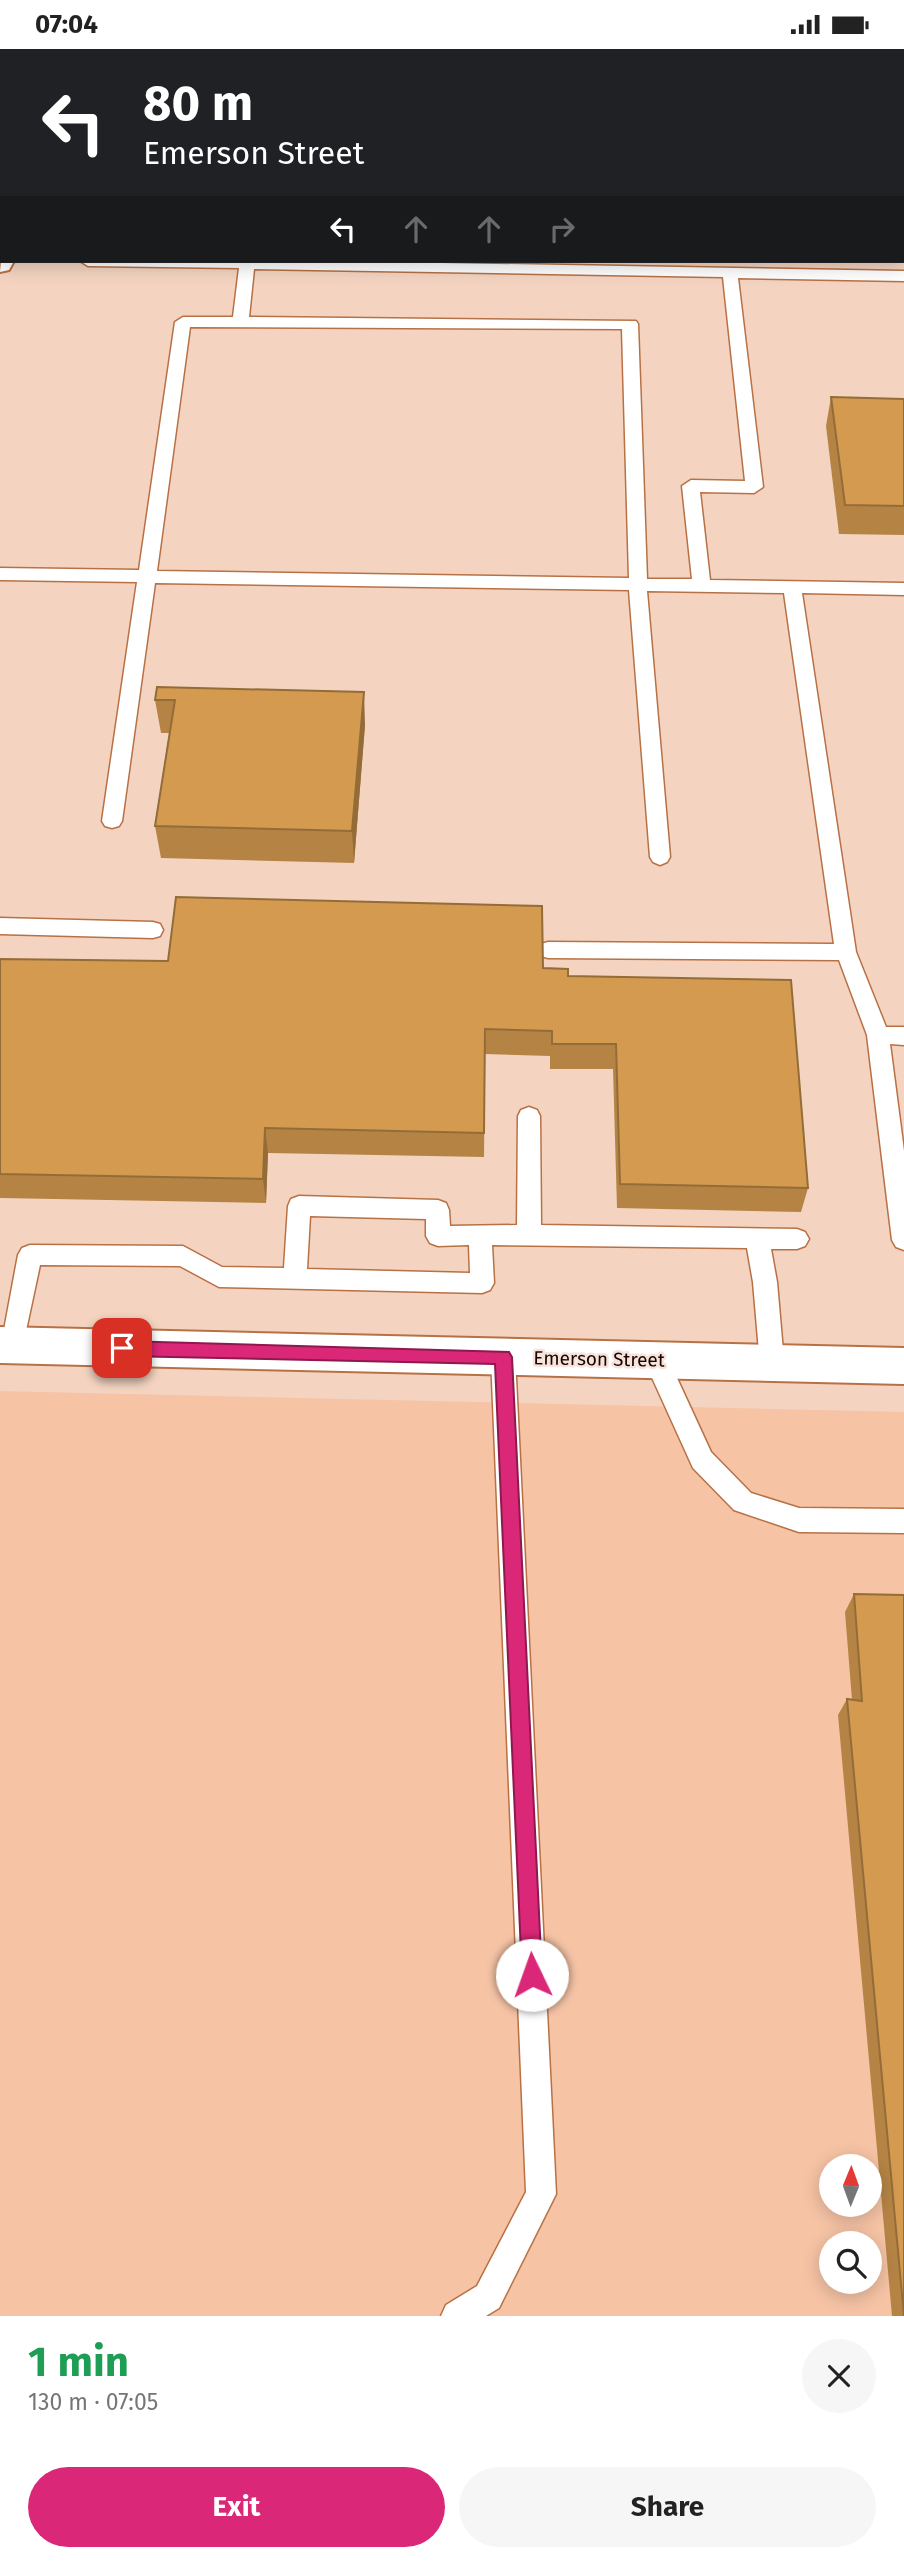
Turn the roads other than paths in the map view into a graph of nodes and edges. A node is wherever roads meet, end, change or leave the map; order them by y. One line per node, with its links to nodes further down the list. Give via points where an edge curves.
1 (254, 263): 2 (lane); 6 (lane)
2 (447, 265): 4 (lane)
3 (861, 268): 4 (lane); 5 (lane)
4 (730, 273): 10 (lane, via 754,487 691,486)
5 (904, 276)
6 (240, 322): 8 (lane, via 183,322); 9 (lane, via 629,324)
7 (0, 574): 8 (lane)
8 (145, 578): 9 (lane); 13 (lane)
9 (638, 586): 10 (lane); 14 (lane)
10 (702, 587): 11 (lane)
11 (792, 589): 12 (lane); 18 (lane)
12 (904, 589)
13 (112, 821)
14 (660, 857)
15 (0, 926): 16 (lane)
16 (153, 930)
17 (548, 950): 18 (lane)
18 (846, 952): 19 (lane)
19 (877, 1035): 20 (lane); 26 (lane)
20 (904, 1036)
21 (529, 1116): 23 (lane)
22 (480, 1235): 23 (lane); 27 (lane, via 482,1283); 27 (lane, via 438,1236 438,1210 299,1206)
23 (529, 1235): 24 (lane)
24 (757, 1238): 25 (lane); 31 (lane)
25 (797, 1239)
26 (904, 1240)
27 (295, 1278): 28 (lane, via 219,1277 183,1256 30,1255)
28 (6, 1346): 29 (street, Emerson Street)
29 (503, 1357): 30 (street, Emerson Street); 34 (lane, via 541,2194 488,2297)
30 (656, 1360): 31 (street, Emerson Street); 33 (lane, via 702,1460 743,1502 799,1520)
31 (772, 1363): 32 (street, Emerson Street)
32 (904, 1366)
33 (904, 1521)
34 (457, 2316)

